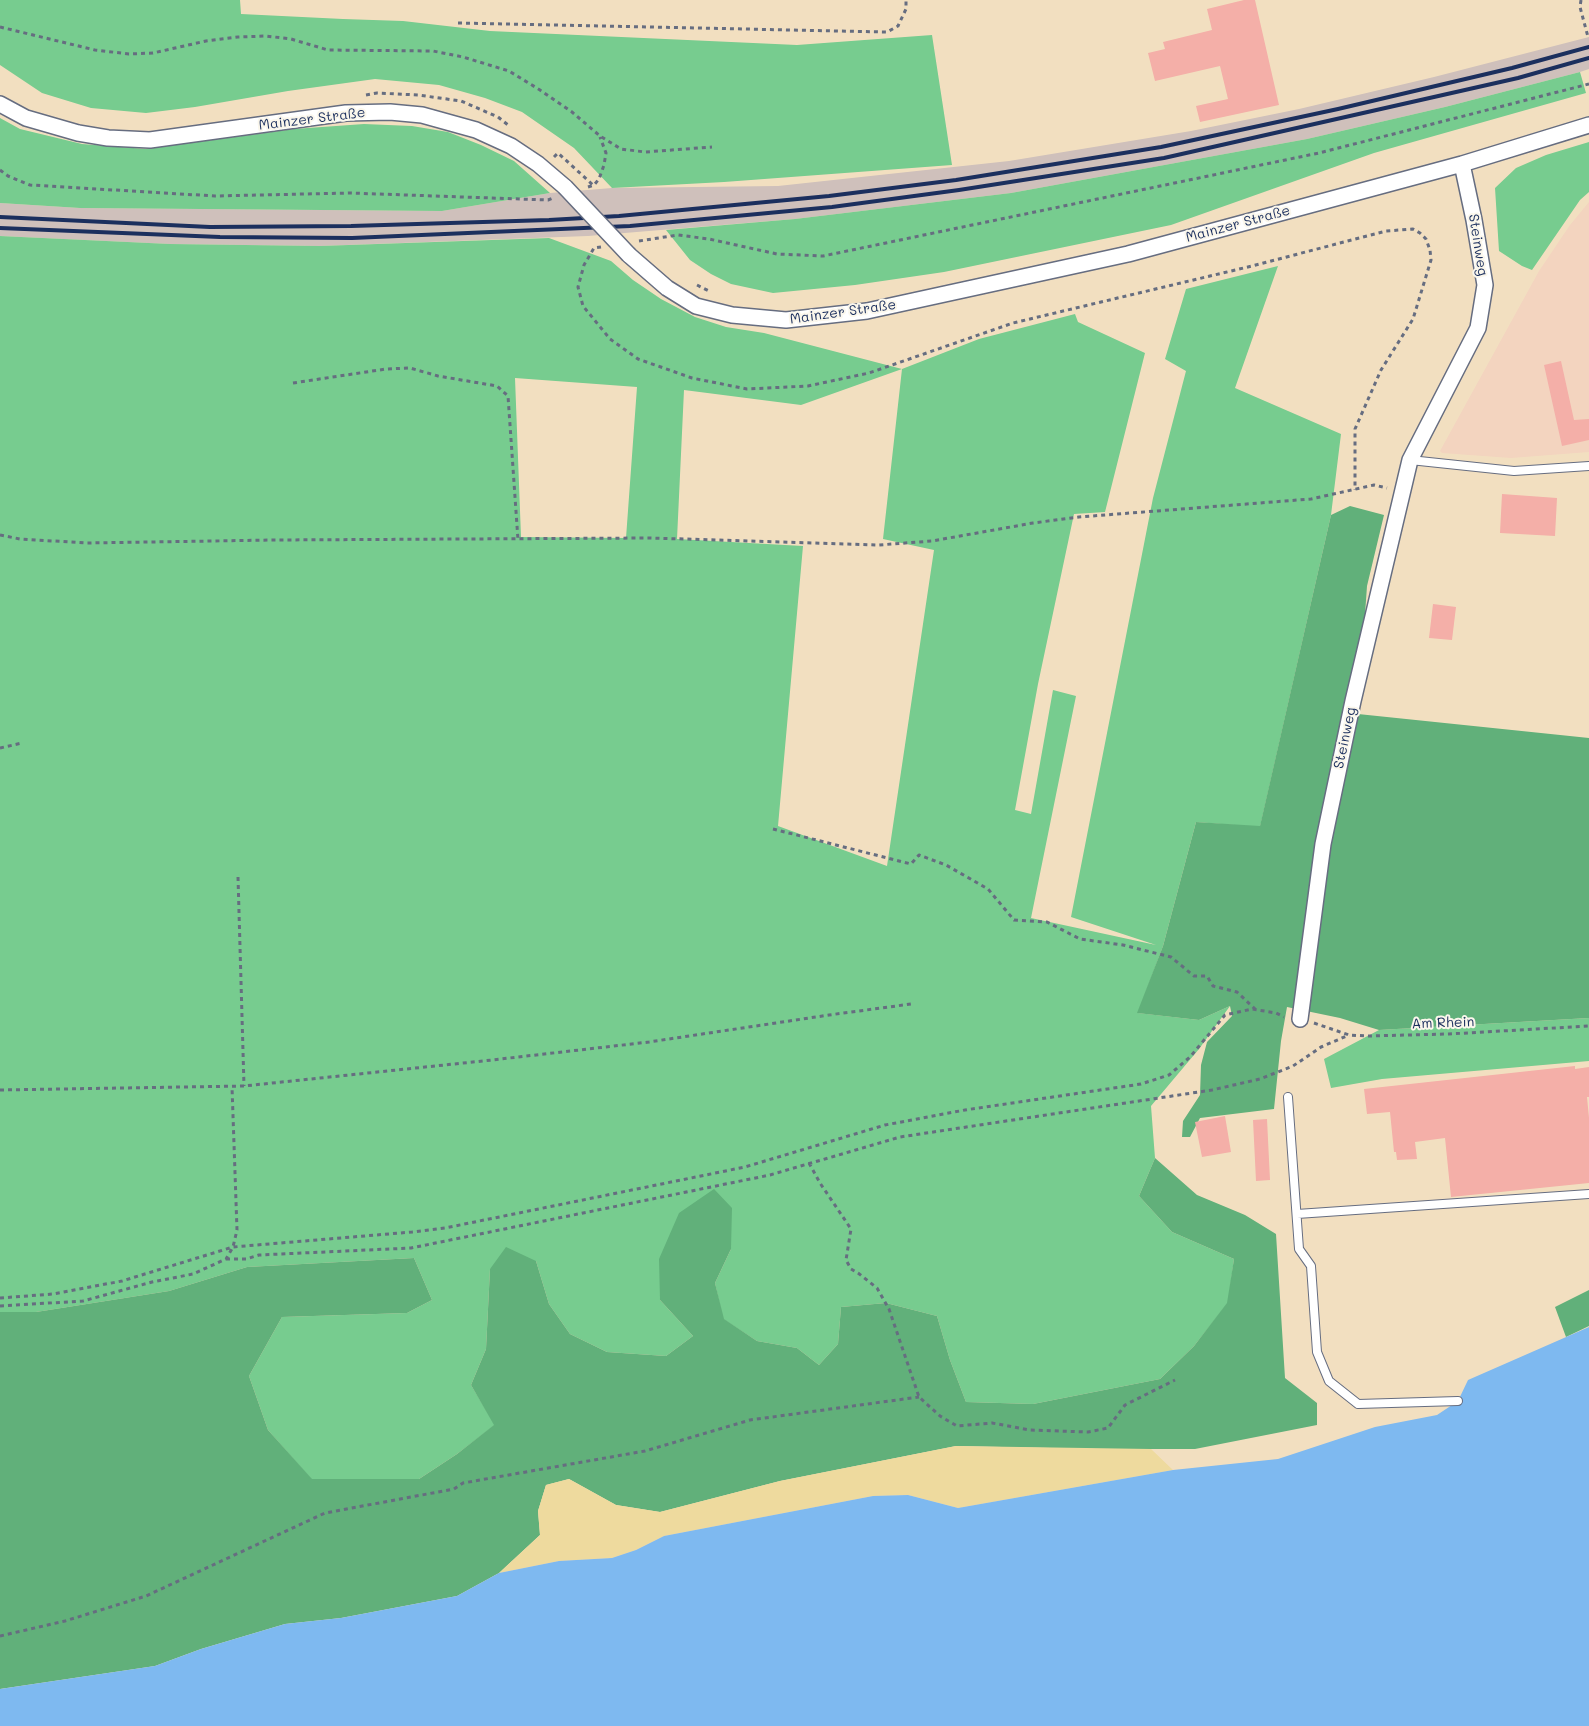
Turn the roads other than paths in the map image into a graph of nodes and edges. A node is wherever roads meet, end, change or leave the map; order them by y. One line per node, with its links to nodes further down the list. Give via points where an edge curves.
1 (0, 104): 3 (street, Mainzer Straße, bridge, via 26,118 78,133 150,140 346,113 422,115 476,130 538,164 561,192 630,248 667,288 696,306 732,315 786,320 867,311 1128,254)
2 (1589, 125): 3 (street, Mainzer Straße)
3 (1462, 164): 4 (street, Steinweg, via 1484,285 1478,328)
4 (1410, 460): 5 (lane, via 1514,471); 6 (street, Steinweg, via 1323,844)
5 (1589, 466)
6 (1300, 1019)
7 (1288, 1097): 9 (lane)
8 (1589, 1194): 9 (lane)
9 (1297, 1214): 10 (lane, via 1299,1249 1310,1266 1317,1352 1329,1381 1358,1404)
10 (1458, 1402)

